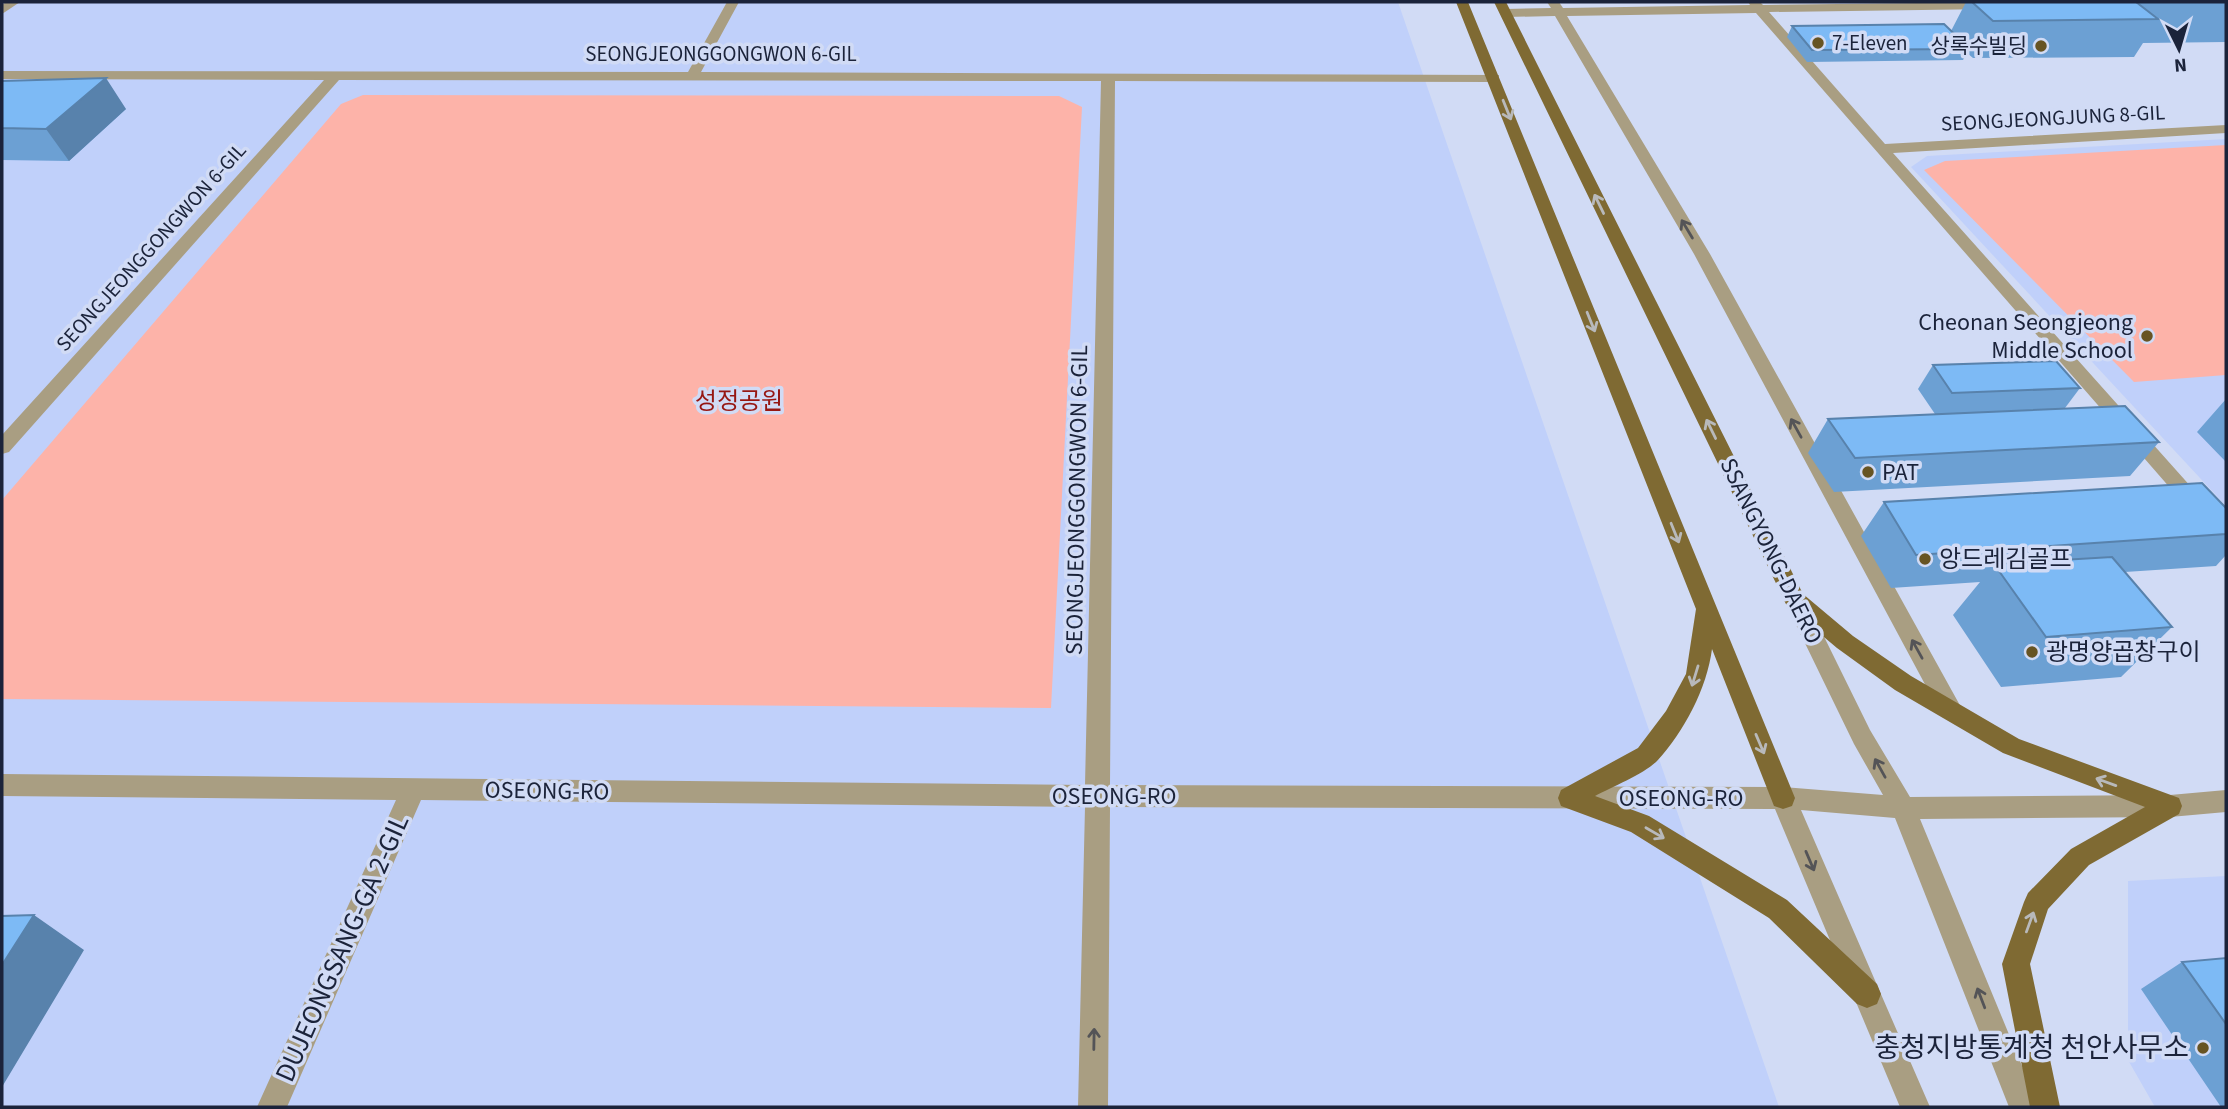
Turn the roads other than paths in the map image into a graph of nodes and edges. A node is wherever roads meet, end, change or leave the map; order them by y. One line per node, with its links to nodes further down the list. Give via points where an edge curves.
1 (14, 2): 8 (street)
2 (733, 2): 10 (street)
3 (1462, 2): 13 (main road)
4 (1756, 5): 5 (street); 7 (street); 15 (street)
5 (2006, 5)
6 (1503, 7): 7 (street); 18 (main road, SSANGYONG-DAERO, one-way to 6)
7 (1556, 7): 20 (street, one-way to 7, via 1702,254)
8 (2, 10)
9 (2, 75): 11 (street, SEONGJEONGGONGWON 6-GIL)
10 (692, 77): 11 (street, SEONGJEONGGONGWON 6-GIL); 12 (street, SEONGJEONGGONGWON 6-GIL)
11 (333, 78): 16 (street, SEONGJEONGGONGWON 6-GIL)
12 (1108, 78): 13 (street, SEONGJEONGGONGWON 6-GIL); 23 (street, SEONGJEONGGONGWON 6-GIL)
13 (1494, 78): 19 (main road, one-way to 19)
14 (2226, 129): 15 (street, SEONGJEONGJUNG 8-GIL)
15 (1882, 149): 17 (street)
16 (2, 447)
17 (2226, 540)
18 (1795, 600): 20 (main road, via 1903,683); 28 (street, SSANGYONG-DAERO, one-way to 18)
19 (1706, 609): 24 (main road, one-way to 24, via 1697,674 1674,718 1647,755); 25 (main road, one-way to 25)
20 (1950, 709): 27 (main road, one-way to 20, via 2011,747)
21 (2, 785): 22 (street, OSEONG-RO)
22 (413, 790): 23 (street, OSEONG-RO); 30 (street, DUJEONGSANG-GA 2-GIL)
23 (1097, 796): 24 (street, OSEONG-RO); 31 (street, SEONGJEONGGONGWON 6-GIL, one-way to 23)
24 (1570, 798): 25 (street, OSEONG-RO); 29 (main road, one-way to 29, via 1640,824 1778,909)
25 (1783, 798): 28 (street, OSEONG-RO); 29 (street, one-way to 29)
26 (2226, 801): 27 (street, OSEONG-RO)
27 (2170, 806): 28 (street, OSEONG-RO); 34 (main road, one-way to 27, via 2016,964 2038,902 2080,857)
28 (1903, 808): 33 (street, SSANGYONG-DAERO, one-way to 28)
29 (1867, 994): 32 (street)
30 (272, 1107)
31 (1093, 1107)
32 (1915, 1107)
33 (2024, 1107)
34 (2045, 1107)

